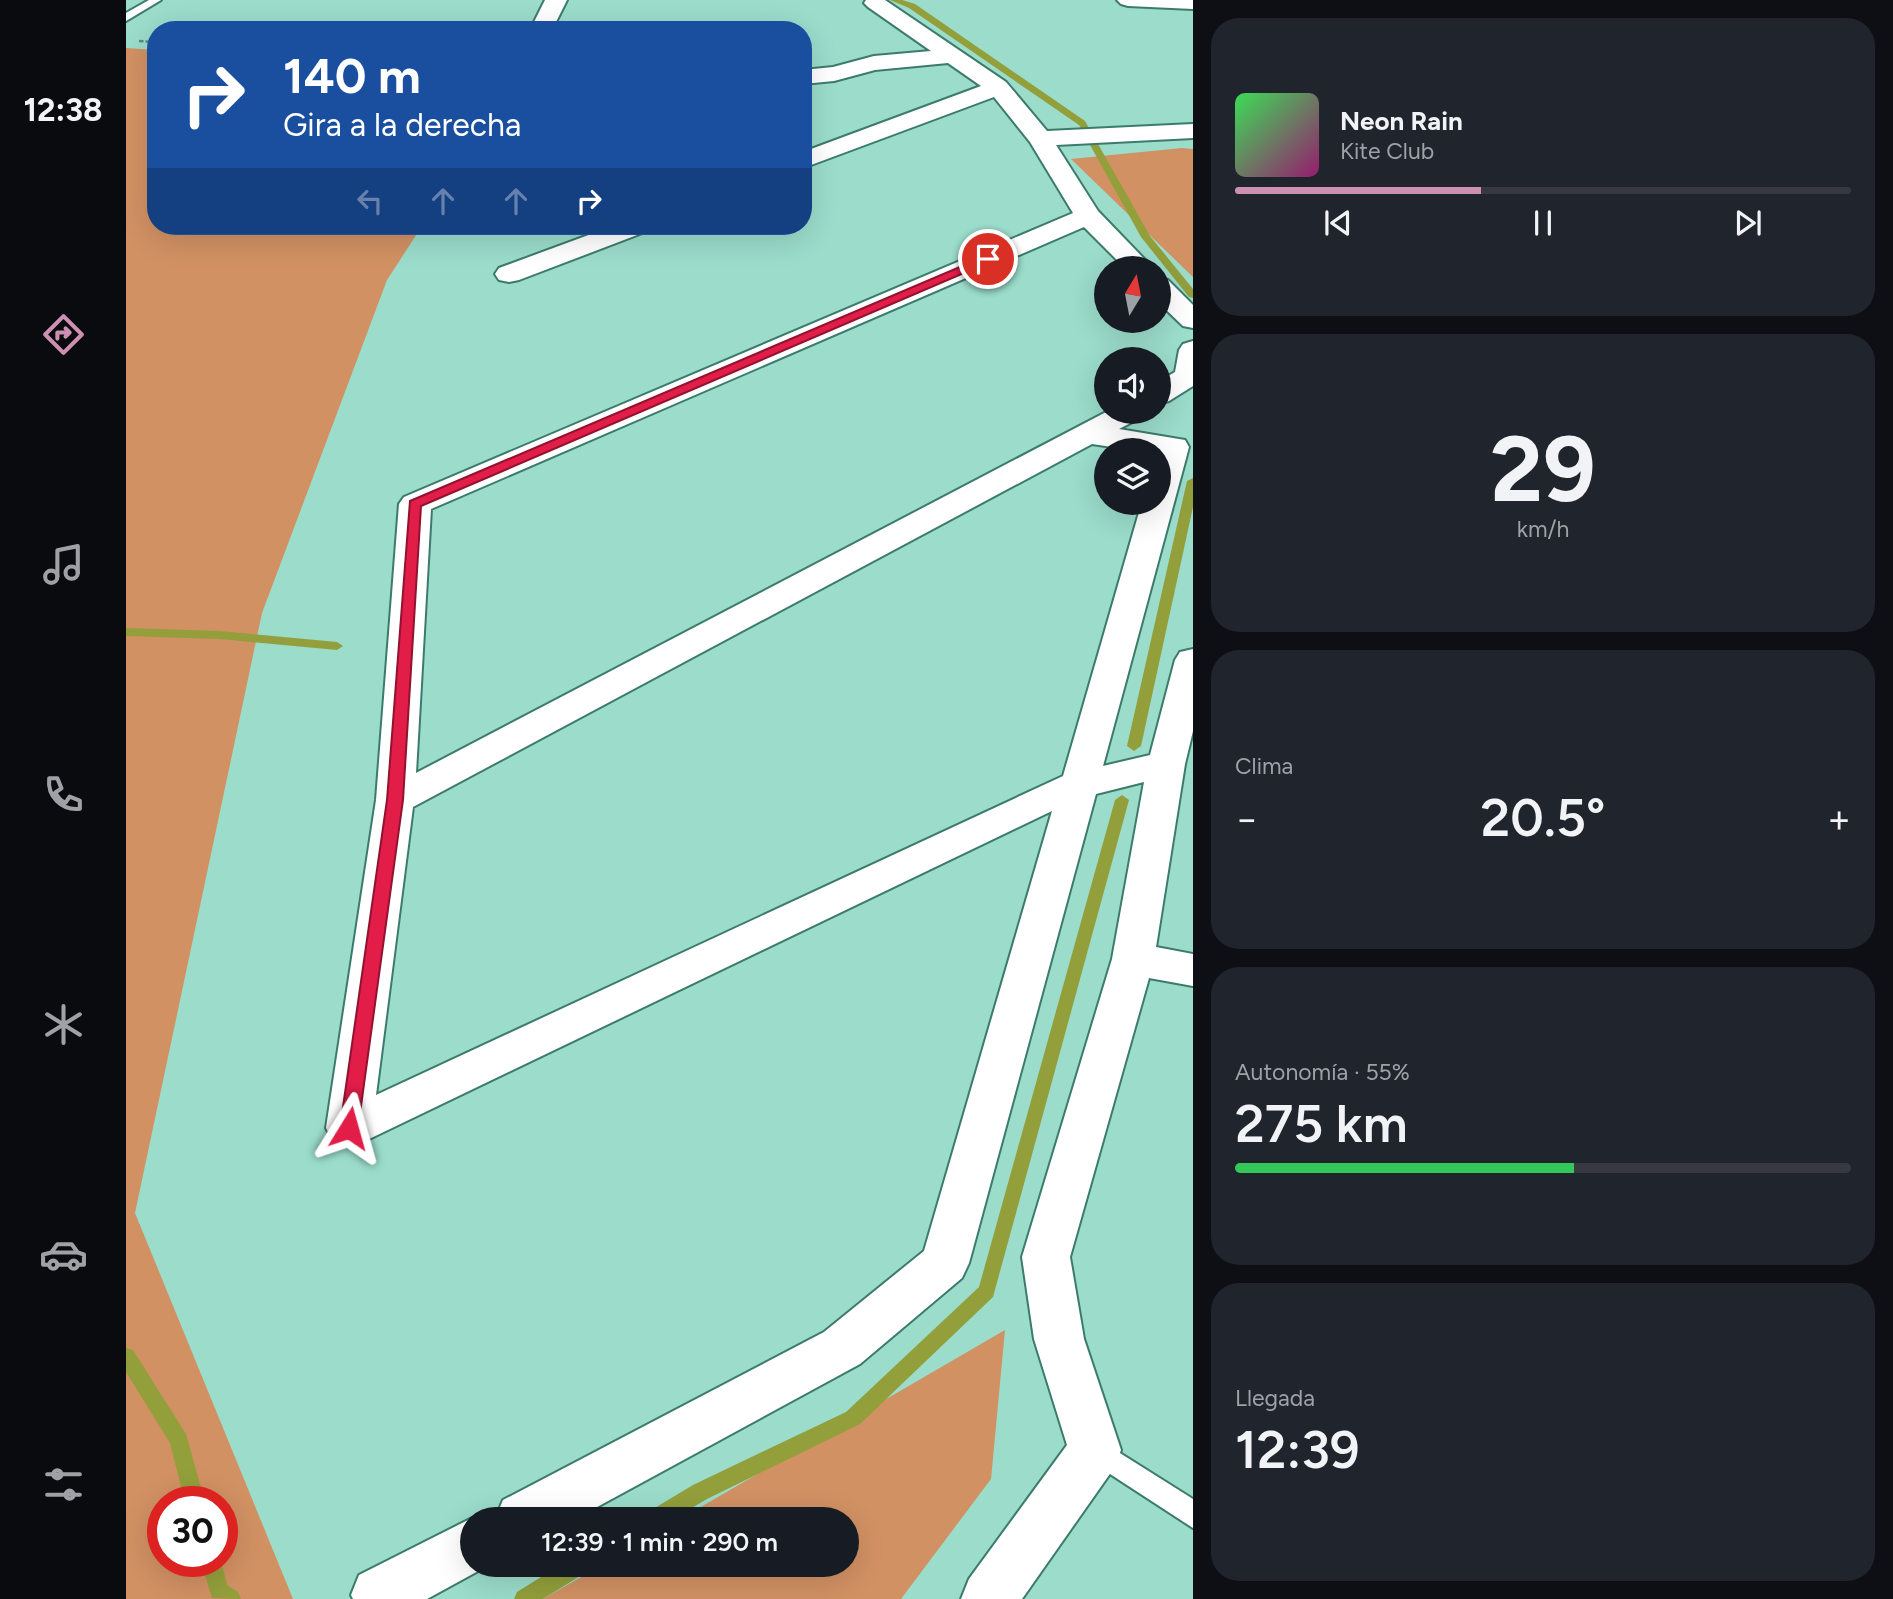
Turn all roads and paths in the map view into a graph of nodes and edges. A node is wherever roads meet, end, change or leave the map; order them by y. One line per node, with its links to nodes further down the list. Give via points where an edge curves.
1 (156, 0): 6 (lane)
2 (556, 0): 7 (street)
3 (1128, 0): 5 (street)
4 (875, 3): 8 (street)
5 (1193, 3)
6 (126, 18)
7 (546, 21)
8 (953, 56): 9 (street, via 874,63); 10 (street)
9 (812, 76)
10 (998, 87): 12 (street); 13 (street)
11 (1193, 131): 12 (street)
12 (1040, 139): 14 (street)
13 (812, 159)
14 (1087, 216): 16 (street); 27 (street, via 415,504)
15 (613, 235): 17 (street)
16 (1128, 256)
17 (509, 275)
18 (1171, 299): 19 (street)
19 (1193, 320)
20 (1193, 350): 21 (street, via 1189,376)
21 (1171, 387)
22 (1107, 424): 23 (street)
23 (1089, 434): 26 (street, via 1174,447); 27 (street)
24 (1193, 660): 25 (street)
25 (1166, 764): 26 (street); 28 (street)
26 (1079, 785): 27 (street, via 349,1128); 31 (street, via 945,1263 842,1348)
27 (395, 800)
28 (1133, 959): 29 (street); 30 (street, via 1046,1257 1059,1339)
29 (1193, 970)
30 (1095, 1450): 32 (lane); 35 (street)
31 (544, 1507)
32 (1193, 1515)
33 (460, 1551): 34 (street)
34 (379, 1595)
35 (989, 1599)

